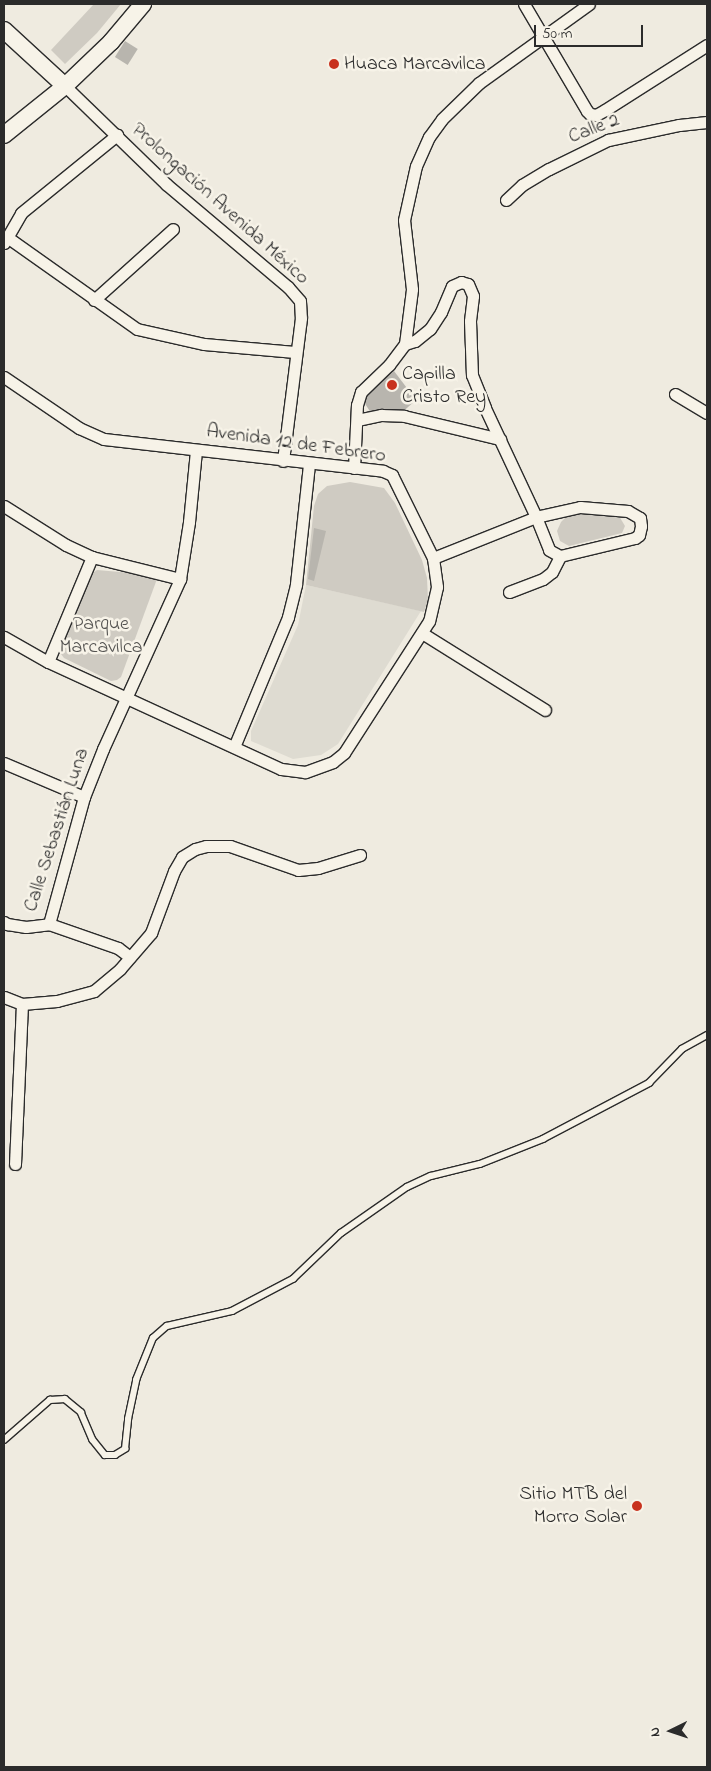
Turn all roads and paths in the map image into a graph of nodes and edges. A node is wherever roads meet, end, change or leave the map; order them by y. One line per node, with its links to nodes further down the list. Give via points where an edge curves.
1 (143, 4): 7 (street, via 112,42)
2 (524, 4): 5 (street)
3 (589, 4): 5 (street)
4 (4, 30): 7 (street)
5 (541, 36): 6 (street, via 587,111 596,115); 15 (street, via 479,83 442,119 429,137 416,166 404,220 412,288)
6 (707, 45)
7 (65, 86): 9 (street); 10 (street, Prolongación Avenida México)
8 (707, 122): 11 (street, Calle 2, via 608,140 535,177)
9 (4, 135)
10 (116, 135): 13 (street, via 21,212); 16 (street, Prolongación Avenida México, via 166,184 300,301 301,318)
11 (506, 200)
12 (172, 229): 14 (street)
13 (5, 240): 14 (street)
14 (94, 300): 16 (street, via 137,329 162,336 204,344)
15 (405, 344): 20 (street, via 361,392); 21 (street, via 415,341 430,329 452,286 465,282 473,291 470,321 472,375)
16 (295, 352): 23 (street, Prolongación Avenida México)
17 (4, 377): 22 (street, Avenida 12 de Febrero, via 79,428 104,439)
18 (675, 394): 19 (street)
19 (707, 413)
20 (357, 420): 21 (street, via 381,415 404,416); 25 (street)
21 (500, 439): 27 (street)
22 (196, 450): 23 (street, Avenida 12 de Febrero); 31 (street, Calle Sebastián Luna)
23 (283, 461): 24 (street, Avenida 12 de Febrero)
24 (309, 464): 25 (street, Avenida 12 de Febrero); 38 (street, via 296,584 288,617)
25 (354, 468): 30 (street, Avenida 12 de Febrero, via 392,475)
26 (4, 506): 29 (street, via 66,545)
27 (536, 517): 28 (street, via 549,550); 28 (street, via 593,506 628,512 640,518 639,535 635,538); 30 (street)
28 (560, 556): 32 (street, via 548,576)
29 (92, 557): 31 (street); 35 (street)
30 (433, 558): 33 (street, Avenida 12 de Febrero, via 437,587 435,603)
31 (180, 579): 36 (street, Calle Sebastián Luna)
32 (510, 592)
33 (422, 633): 37 (street); 38 (street, Avenida 12 de Febrero, via 344,753 333,762 305,772 281,768)
34 (4, 637): 35 (street, Avenida 12 de Febrero)
35 (48, 662): 36 (street, Avenida 12 de Febrero)
36 (128, 698): 38 (street, Avenida 12 de Febrero); 40 (street, Calle Sebastián Luna)
37 (545, 710)
38 (234, 747)
39 (4, 763): 40 (street)
40 (84, 797): 42 (street, Calle Sebastián Luna)
41 (360, 855): 44 (street, via 318,868 298,870 230,846 195,849 182,858 174,871 151,933)
42 (49, 924): 43 (street, Calle Sebastián Luna); 44 (street, via 118,948)
43 (5, 926)
44 (130, 957): 46 (street, via 94,991 57,1001)
45 (4, 997): 46 (street)
46 (22, 1004): 48 (street)
47 (707, 1034): 49 (lane, via 682,1049 649,1083 543,1139 480,1164 432,1176 407,1187 340,1233 293,1278 232,1311 167,1326 153,1338 136,1380 125,1449 115,1455 105,1455 93,1440 81,1412 65,1399 50,1400)
48 (15, 1164)
49 (4, 1440)

